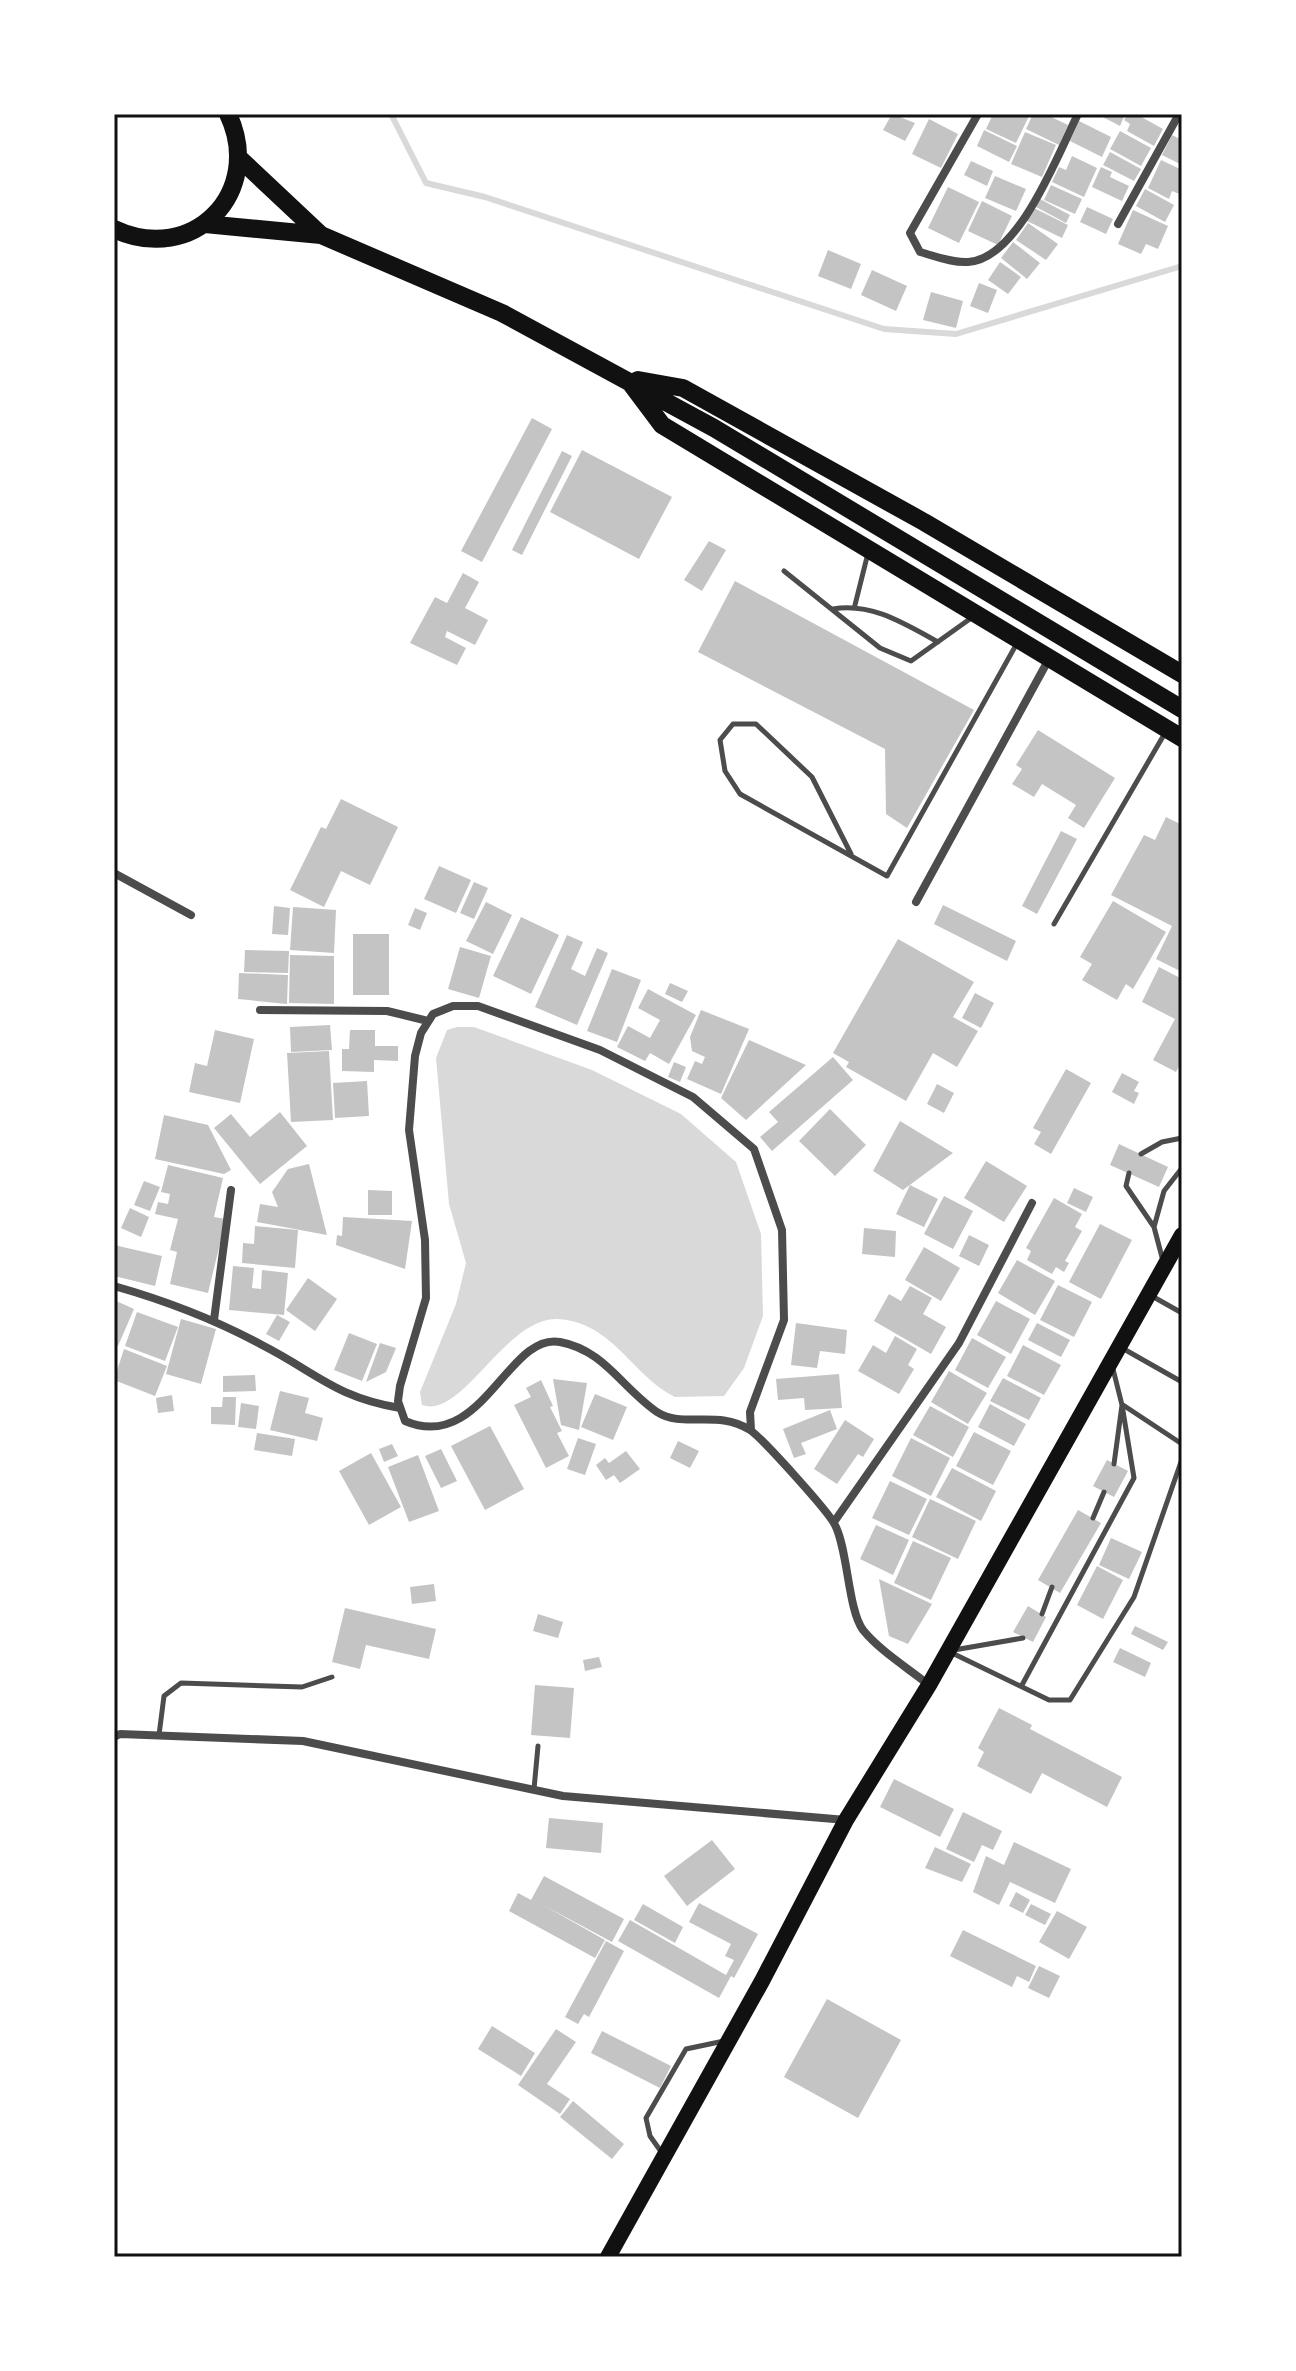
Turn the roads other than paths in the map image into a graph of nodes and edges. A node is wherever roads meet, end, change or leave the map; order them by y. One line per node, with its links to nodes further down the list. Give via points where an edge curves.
1 (228, 114): 5 (highway)
2 (978, 114): 3 (street, via 910,233 920,252 968,262 987,257 1013,235)
3 (1078, 114)
4 (1179, 114): 7 (street)
5 (239, 158): 6 (highway, via 230,195); 9 (highway)
6 (205, 224): 8 (highway, via 161,239); 9 (highway)
7 (1118, 224)
8 (114, 229)
9 (321, 235): 10 (highway, via 502,313)
10 (627, 378): 11 (highway, via 662,425); 19 (highway, via 683,388); 20 (highway)
11 (869, 548): 13 (lane); 15 (highway)
12 (784, 571): 14 (lane)
13 (855, 605): 14 (lane); 17 (lane)
14 (832, 609): 17 (lane, via 880,648 911,661)
15 (978, 613): 16 (highway); 17 (lane)
16 (1020, 638): 18 (highway); 22 (lane, via 887,876)
17 (938, 643)
18 (1050, 657): 21 (highway); 24 (street)
19 (1182, 674)
20 (1182, 709)
21 (1175, 734): 26 (lane)
22 (851, 854): 22 (lane, via 740,794 725,771 720,740 733,724 756,724 812,777)
23 (114, 873): 25 (street)
24 (916, 902)
25 (191, 915)
26 (1054, 924)
27 (260, 1010): 28 (street, via 387,1011)
28 (428, 1021): 46 (street, via 415,1056 409,1130 425,1240 426,1298 400,1386); 47 (street, via 453,1006 478,1006 600,1050 693,1097 754,1149 782,1230 784,1320 750,1412)
29 (1182, 1138): 30 (lane)
30 (1141, 1154)
31 (1182, 1168): 35 (lane, via 1164,1191)
32 (1129, 1173): 35 (lane, via 1126,1186)
33 (231, 1190): 41 (street)
34 (1032, 1203): 53 (street, via 959,1343)
35 (1154, 1227): 37 (lane)
36 (1182, 1235): 37 (main road)
37 (1164, 1265): 39 (main road)
38 (114, 1286): 41 (street)
39 (1149, 1294): 40 (lane); 42 (main road)
40 (1182, 1313)
41 (214, 1320): 46 (street, via 338,1392)
42 (1121, 1348): 43 (main road); 44 (lane)
43 (1111, 1364): 45 (lane); 57 (main road)
44 (1182, 1382)
45 (1122, 1405): 48 (lane); 50 (lane); 60 (lane, via 1134,1478)
46 (400, 1408): 47 (street, via 405,1421 423,1429 443,1427 483,1401 520,1359 556,1341 597,1355 624,1384 670,1418 721,1417)
47 (751, 1430): 53 (street)
48 (1182, 1444)
49 (1182, 1459): 60 (lane, via 1134,1597 1070,1700 1049,1700)
50 (1114, 1464)
51 (1104, 1492): 52 (lane)
52 (1093, 1518)
53 (834, 1522): 59 (street, via 862,1629)
54 (1052, 1587): 55 (lane)
55 (1042, 1614)
56 (1023, 1638): 57 (lane)
57 (948, 1651): 59 (main road); 60 (lane)
58 (332, 1677): 61 (lane, via 302,1687 181,1683 164,1696)
59 (929, 1685): 65 (main road)
60 (1022, 1685)
61 (159, 1735): 62 (street); 64 (street, via 303,1741)
62 (114, 1737)
63 (538, 1746): 64 (lane)
64 (534, 1790): 65 (street)
65 (846, 1820): 66 (main road)
66 (729, 2040): 67 (main road); 67 (lane, via 701,2043 679,2058 646,2118 650,2136)
67 (665, 2155): 68 (main road)
68 (608, 2257)

